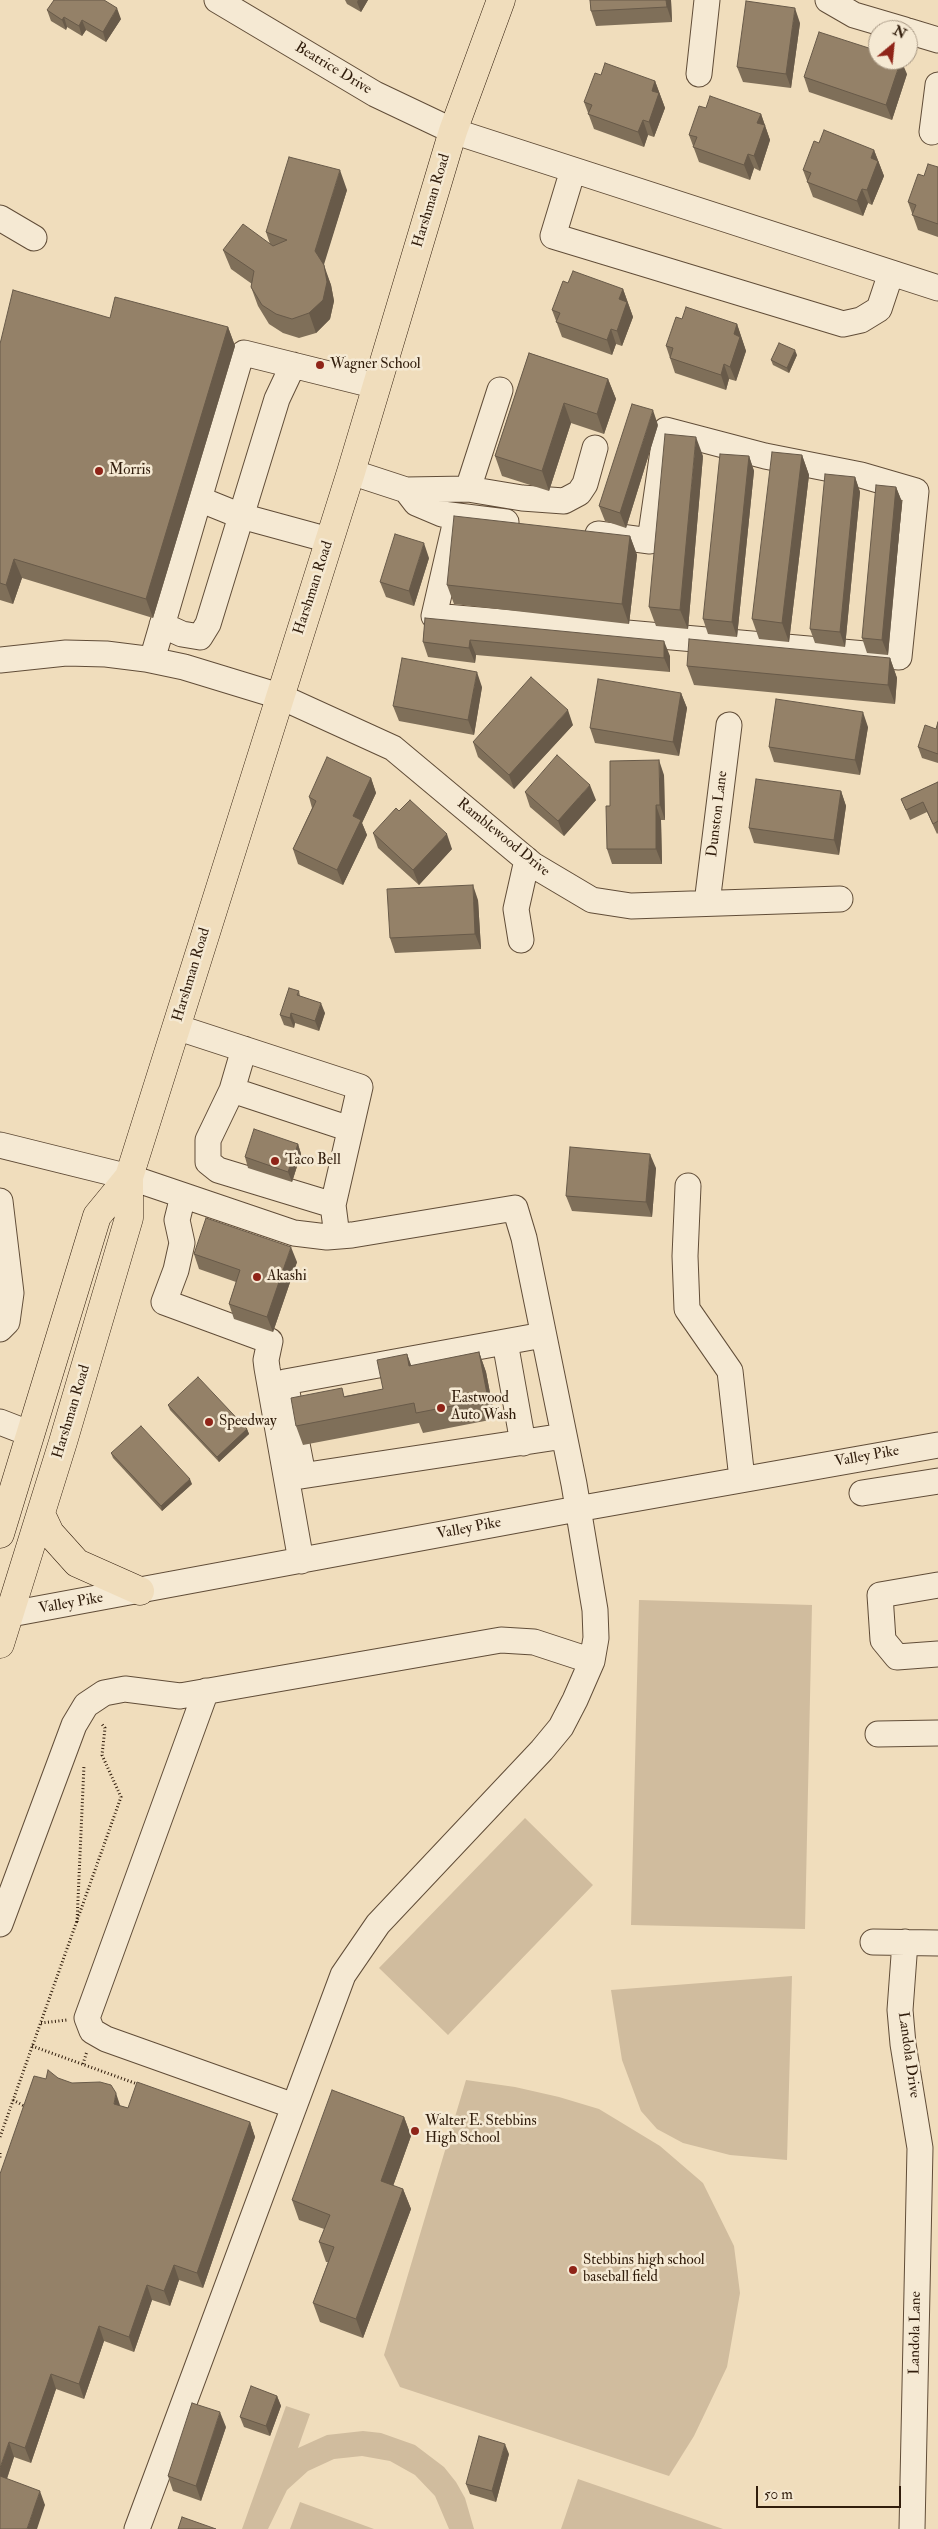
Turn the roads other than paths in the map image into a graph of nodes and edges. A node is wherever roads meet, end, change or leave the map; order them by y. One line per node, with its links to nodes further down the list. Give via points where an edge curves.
1 (217, 0): 10 (street, Beatrice Drive, via 375,94)
2 (501, 0): 10 (main road, Harshman Road)
3 (707, 0): 8 (street)
4 (828, 0): 5 (street, via 854,15)
5 (872, 20)
6 (918, 34): 7 (street)
7 (938, 40)
8 (698, 74)
9 (938, 85): 11 (street)
10 (453, 131): 12 (street, Beatrice Drive); 18 (main road, Harshman Road)
11 (932, 132)
12 (572, 170): 15 (street, Beatrice Drive); 15 (street, via 553,236 842,324 861,320 879,308)
13 (0, 218): 14 (street)
14 (34, 238)
15 (891, 273): 16 (street, Beatrice Drive)
16 (938, 288)
17 (293, 365): 18 (street); 24 (street, via 244,353); 25 (street, via 277,399)
18 (376, 386): 21 (main road, Harshman Road)
19 (500, 390): 22 (street)
20 (595, 448): 22 (street, via 585,484 571,499 522,498)
21 (351, 472): 23 (street); 29 (main road, Harshman Road)
22 (468, 489): 23 (street)
23 (406, 490): 26 (street, via 416,503 442,514)
24 (199, 499): 25 (street); 30 (street)
25 (241, 516): 29 (street); 30 (street, via 208,624 200,637 182,634)
26 (457, 516): 27 (street); 28 (street, via 434,616 899,657 916,491 861,475 765,456 666,430 650,541)
27 (524, 525)
28 (573, 531)
29 (329, 540): 33 (main road, Harshman Road)
30 (162, 625): 32 (street)
31 (0, 660): 32 (street, Ramblewood Drive, via 66,653)
32 (152, 660): 33 (street, Ramblewood Drive)
33 (279, 696): 35 (street, Ramblewood Drive, via 393,748); 39 (main road, Harshman Road)
34 (729, 725): 37 (street, Dunston Lane)
35 (527, 860): 37 (street, Ramblewood Drive, via 592,900 631,906); 38 (street, via 516,909)
36 (840, 899): 37 (street, Ramblewood Drive)
37 (707, 903)
38 (521, 940)
39 (176, 1027): 40 (street); 44 (main road, Harshman Road)
40 (244, 1049): 41 (street); 42 (street, via 360,1087)
41 (232, 1090): 42 (street); 48 (street, via 208,1140 208,1162 218,1170)
42 (350, 1129): 48 (street)
43 (0, 1145): 44 (street)
44 (129, 1177): 46 (street); 55 (main road, Harshman Road, via 97,1216); 64 (main road, Harshman Road, via 129,1218)
45 (688, 1186): 60 (street, via 687,1309 730,1370)
46 (182, 1196): 49 (street, via 294,1233); 59 (street, via 177,1220 182,1243 164,1302 270,1341 266,1360)
47 (0, 1201): 50 (street)
48 (333, 1205): 49 (street)
49 (337, 1236): 52 (street, via 515,1208 524,1238)
50 (5, 1287): 51 (street, via 7,1322)
51 (0, 1329)
52 (542, 1334): 53 (street); 56 (street)
53 (505, 1342): 57 (street); 59 (street, via 285,1382)
54 (0, 1422): 55 (street)
55 (31, 1434): 65 (main road, Harshman Road)
56 (564, 1436): 57 (street); 63 (street)
57 (523, 1443): 59 (street)
58 (938, 1444): 60 (street, Valley Pike)
59 (294, 1477): 66 (street)
60 (742, 1479): 63 (street, Valley Pike)
61 (938, 1481): 62 (street)
62 (862, 1493)
63 (578, 1508): 66 (street, Valley Pike); 72 (street, via 595,1610 596,1638)
64 (42, 1514): 68 (main road, via 50,1533 77,1563); 69 (main road, Harshman Road)
65 (0, 1534)
66 (301, 1561): 68 (street, Valley Pike)
67 (938, 1585): 71 (street, via 880,1594 883,1640 897,1657)
68 (140, 1591): 69 (street, Valley Pike)
69 (5, 1615): 70 (main road, Harshman Road)
70 (0, 1644)
71 (938, 1654)
72 (592, 1661): 73 (street, via 534,1642 501,1640); 80 (street, via 561,1727 360,1946 343,1975)
73 (206, 1691): 76 (street, via 180,1696 125,1689 104,1694 86,1705 74,1725); 80 (street, via 87,2018 92,2031 106,2039)
74 (938, 1733): 75 (street)
75 (878, 1734)
76 (0, 1924)
77 (873, 1942): 78 (street)
78 (905, 1942): 79 (street); 81 (street, Landola Drive, via 900,2010 902,2035)
79 (938, 1942)
80 (294, 2106): 83 (street)
81 (929, 2138): 82 (street, Landola Lane)
82 (927, 2326): 84 (street, Landola Lane)
83 (137, 2529)
84 (912, 2529)

